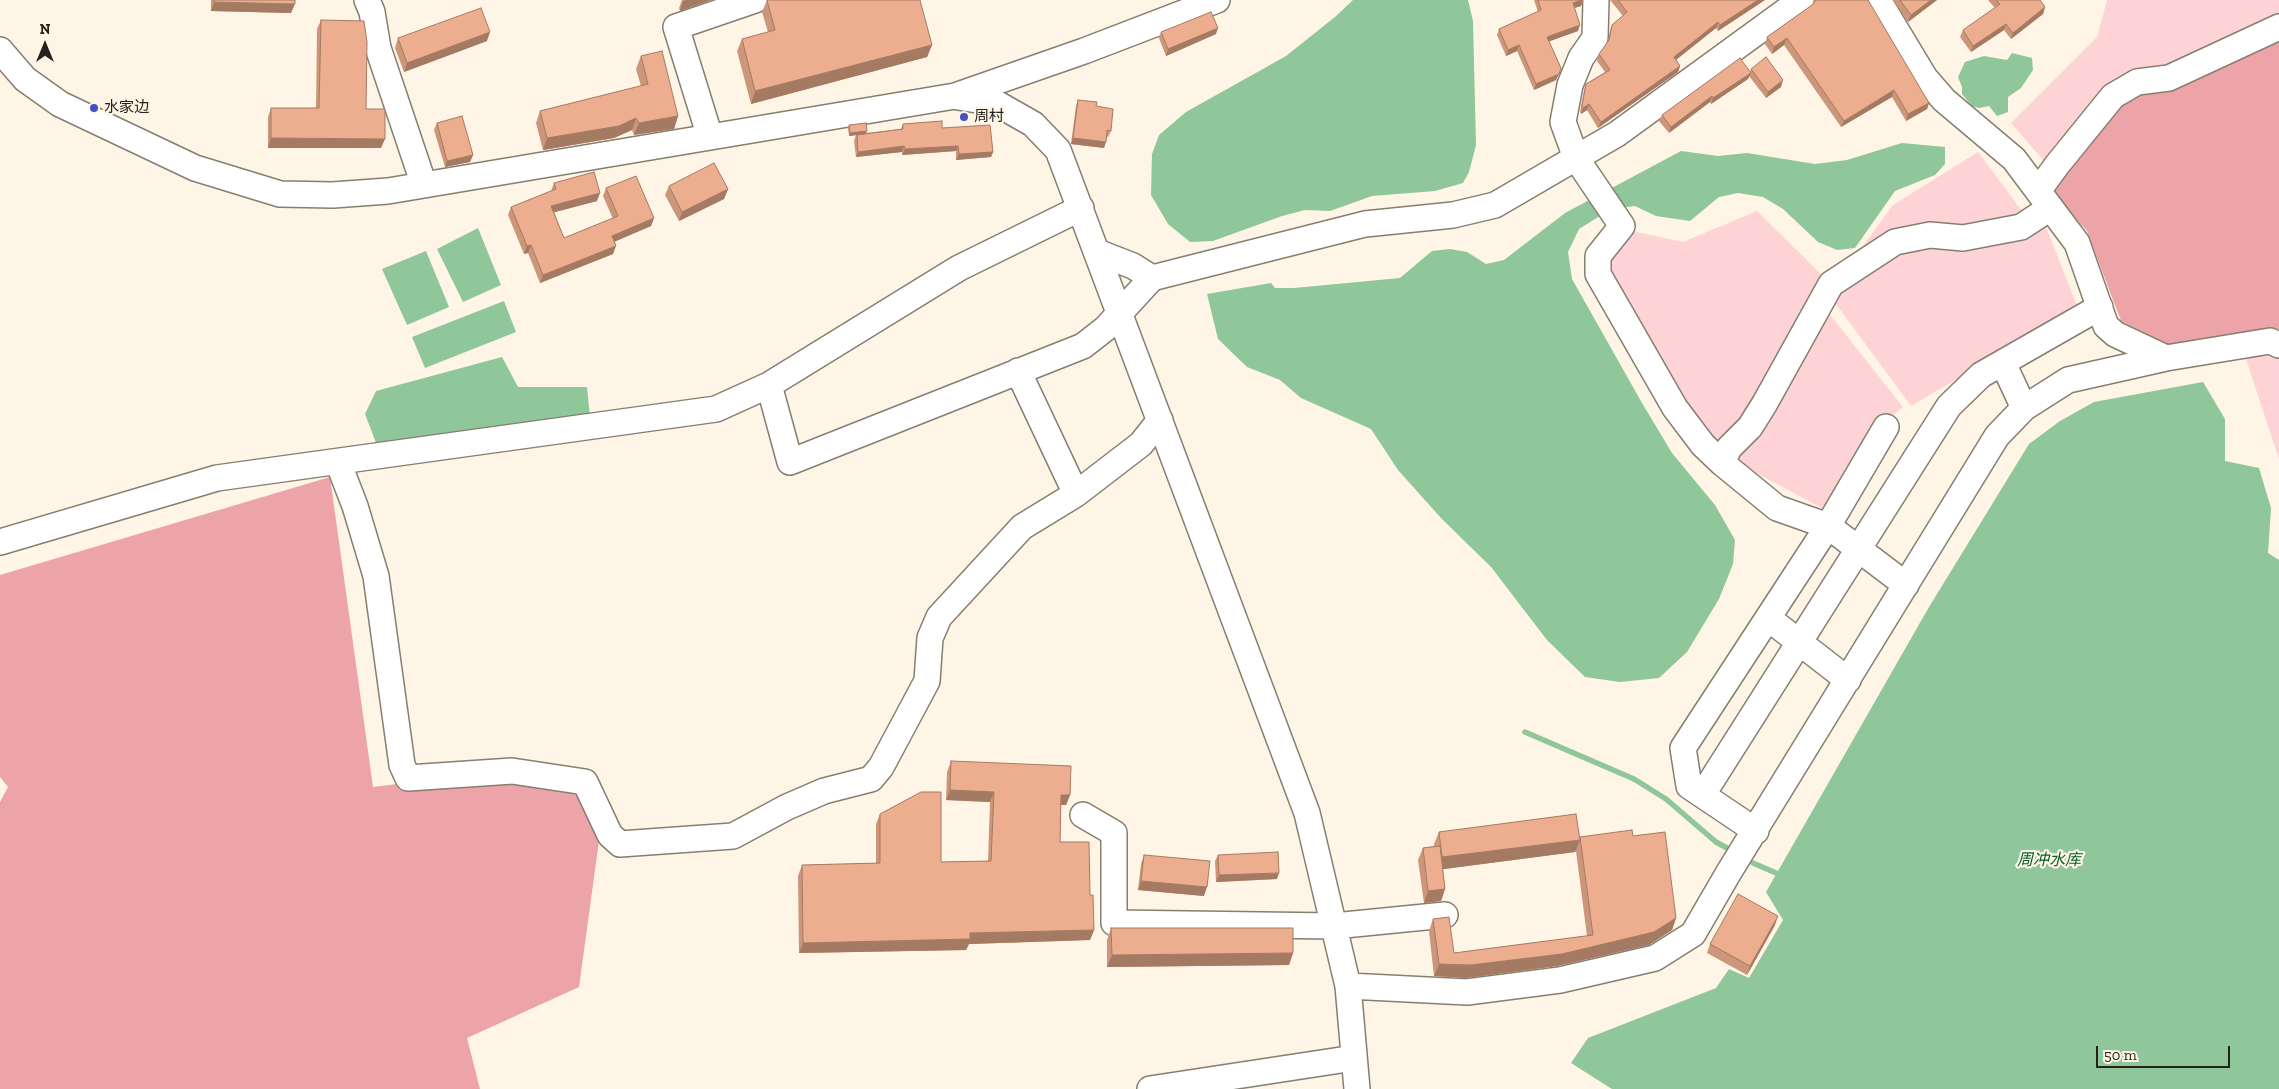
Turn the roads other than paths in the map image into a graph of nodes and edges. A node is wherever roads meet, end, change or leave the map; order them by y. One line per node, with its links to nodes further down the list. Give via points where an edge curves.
1 (367, 0): 13 (street, via 378,48)
2 (755, 0): 11 (street, via 676,27)
3 (1217, 0): 7 (street)
4 (1596, 0): 12 (street, via 1595,38 1580,58 1570,85 1563,122)
5 (1801, 0): 12 (street, via 1617,134)
6 (1878, 0): 14 (street, via 1925,78 1944,100 2014,159)
7 (1166, 9): 10 (street)
8 (2279, 27): 14 (street, via 2169,78 2137,82 2113,96 2057,165)
9 (0, 50): 13 (street, via 25,79 60,104 196,168 280,194 332,195)
10 (955, 96): 11 (street); 15 (street, via 996,103 1033,124 1058,150)
11 (710, 137): 13 (street)
12 (1576, 158): 17 (street, via 1495,205 1453,214 1365,224); 29 (street, via 1622,226 1598,256 1598,274 1675,408 1702,446)
13 (424, 185)
14 (2044, 200): 18 (street, via 2077,243); 29 (street, via 2021,227 1962,238 1930,235 1894,242 1831,284 1765,403 1750,427 1729,448)
15 (1081, 208): 16 (street); 24 (street, via 959,268)
16 (1097, 252): 17 (street, via 1133,266); 19 (street)
17 (1152, 278): 19 (street)
18 (2100, 307): 21 (street, via 2106,326 2116,334); 22 (street)
19 (1120, 311): 23 (street, via 1106,328 1083,346); 26 (street)
20 (2279, 345): 21 (street, via 2270,341)
21 (2166, 358): 25 (street, via 2068,380)
22 (2003, 363): 25 (street); 33 (street, via 1981,375 1949,406)
23 (1018, 371): 24 (street, via 790,462); 30 (street)
24 (769, 385): 28 (street, via 716,409)
25 (2024, 408): 34 (street, via 1997,436)
26 (1160, 420): 30 (street, via 1141,444); 42 (street, via 1307,812)
27 (1886, 427): 31 (street)
28 (338, 462): 30 (street, via 376,576 402,765 408,778 512,771 585,782 610,835 620,844 733,836 824,791 871,779 881,767 927,681 930,638 938,616 1022,527); 32 (street, via 217,478)
29 (1722, 463): 31 (street, via 1777,508)
30 (1076, 494)
31 (1828, 526): 33 (street); 35 (street)
32 (0, 542)
33 (1858, 549): 34 (street); 36 (street)
34 (1906, 585): 37 (street)
35 (1768, 618): 36 (street); 38 (street, via 1683,748 1689,786)
36 (1799, 642): 37 (street); 38 (street)
37 (1848, 680): 40 (street)
38 (1703, 794): 40 (street)
39 (1083, 816): 42 (street, via 1114,833 1114,923)
40 (1751, 839): 43 (street, via 1693,934 1655,958 1560,980 1467,992)
41 (1445, 915): 42 (street)
42 (1334, 926): 43 (street)
43 (1348, 986): 44 (street)
44 (1354, 1058): 45 (street); 46 (street)
45 (1150, 1089)
46 (1357, 1089)

